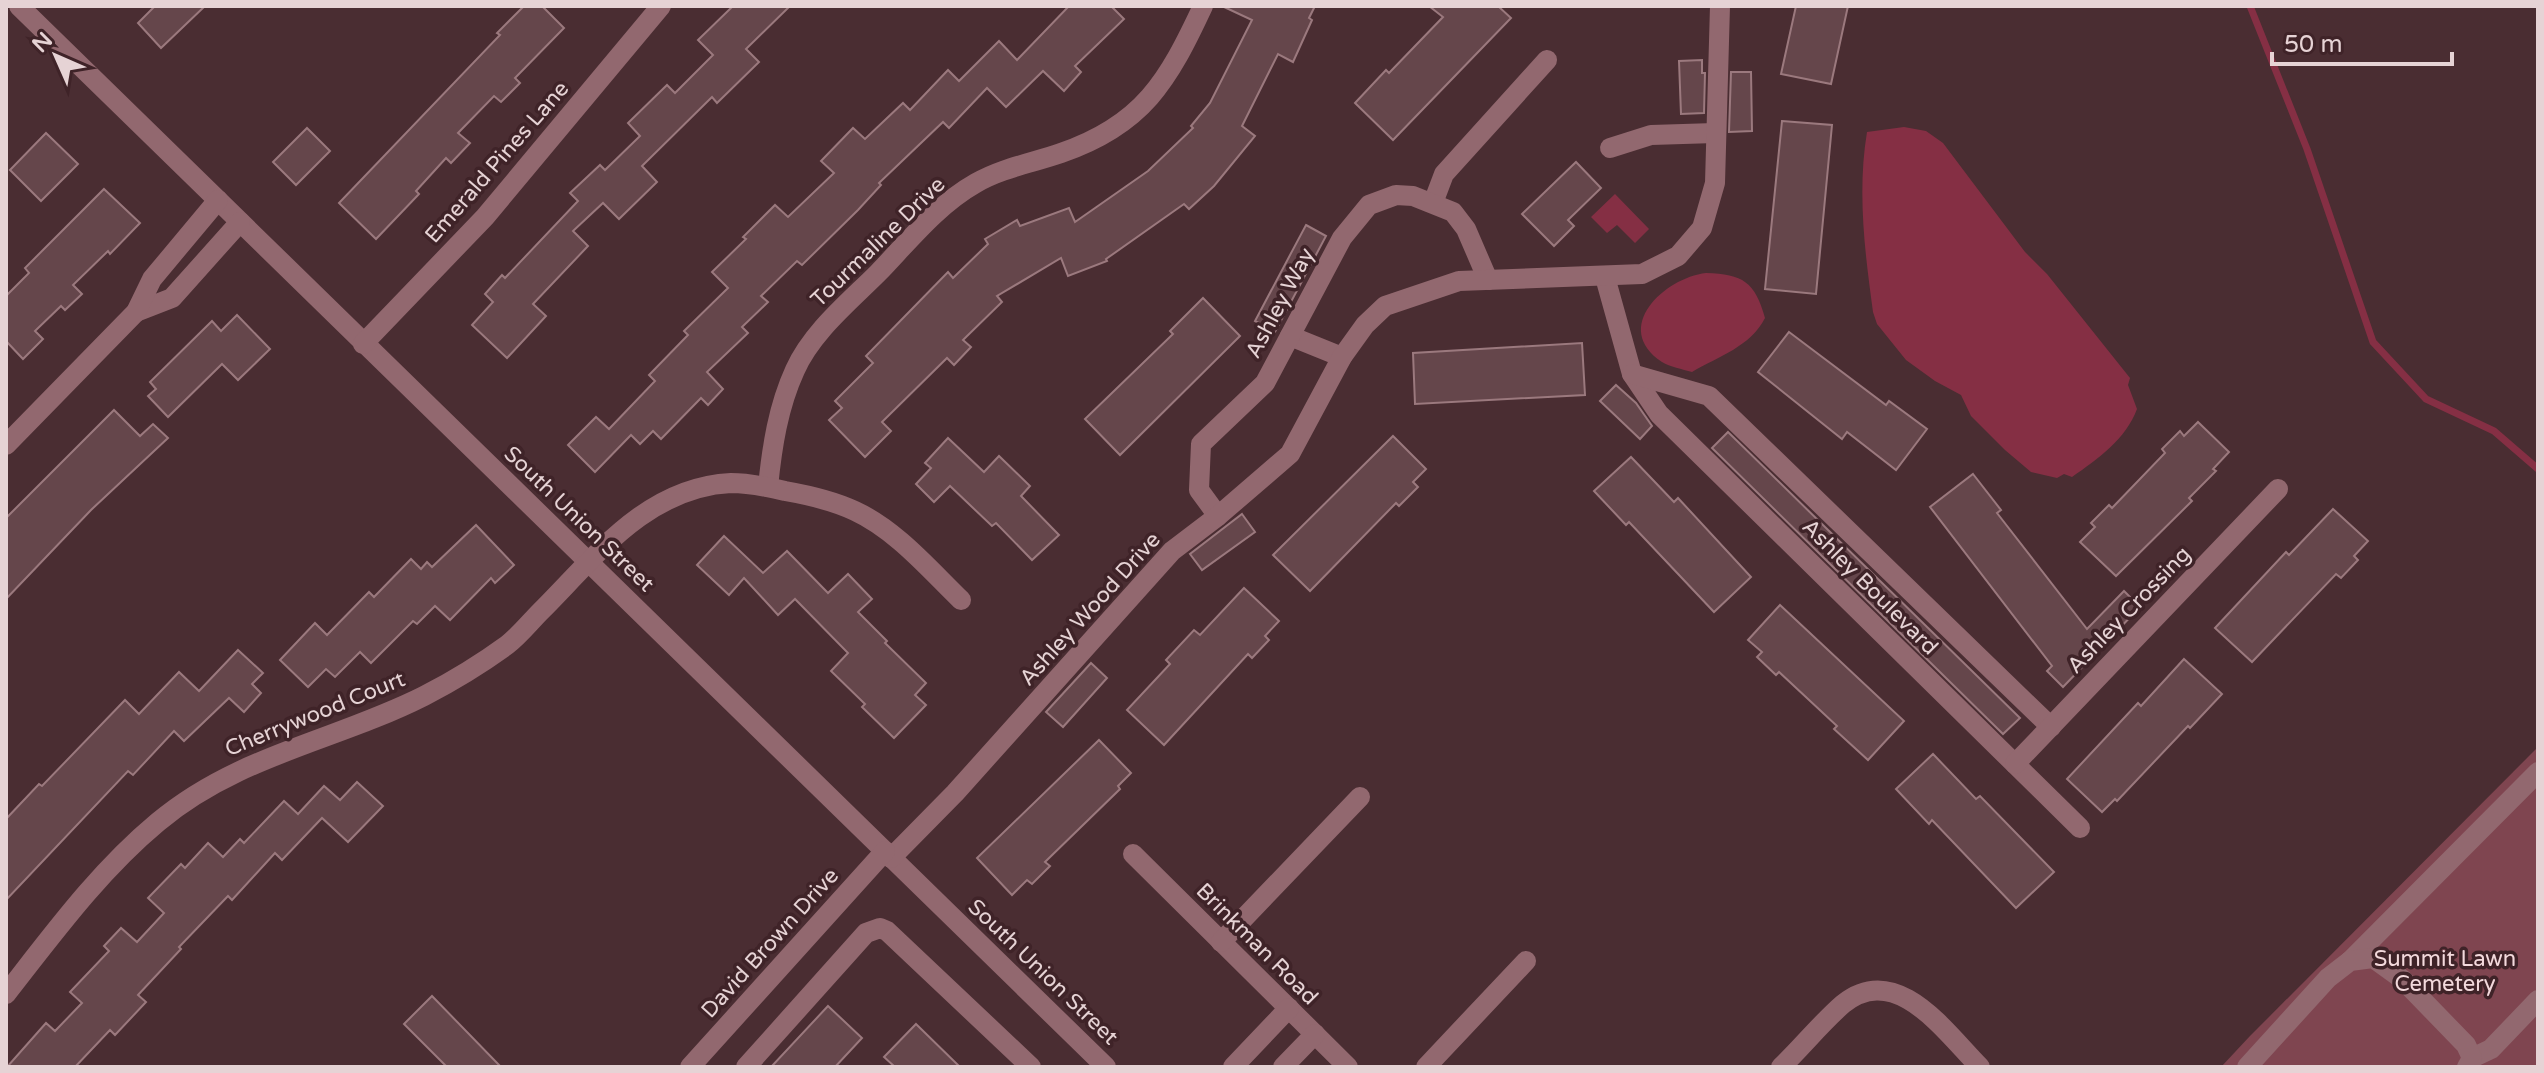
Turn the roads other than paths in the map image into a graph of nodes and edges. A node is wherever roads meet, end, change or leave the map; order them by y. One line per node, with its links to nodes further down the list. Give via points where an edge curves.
1 (19, 6): 8 (street, South Union Street)
2 (661, 6): 15 (street, Emerald Pines Lane, via 485,217)
3 (1203, 6): 19 (street, Tourmaline Drive, via 1167,77 1123,124 1090,143 1002,170 975,184 944,206 830,321 796,367 785,394)
4 (1720, 6): 6 (street, Ashley Wood Drive)
5 (1547, 60): 9 (street, via 1444,174)
6 (1715, 133): 7 (street, via 1651,135); 11 (street, Ashley Wood Drive, via 1715,183 1702,228 1678,256 1642,274)
7 (1610, 148)
8 (218, 200): 10 (street, South Union Street); 13 (street, via 152,279)
9 (1433, 203): 12 (street, Ashley Way, via 1453,212 1466,229); 14 (street, Ashley Way, via 1396,195 1369,205 1342,238)
10 (240, 222): 13 (street, via 172,298); 15 (street, South Union Street)
11 (1605, 277): 12 (street, Ashley Wood Drive); 17 (street, Ashley Boulevard)
12 (1488, 280): 16 (street, Ashley Wood Drive, via 1459,281 1385,306)
13 (136, 312): 18 (street)
14 (1290, 336): 16 (street); 21 (street, Ashley Way, via 1265,383 1201,444 1199,490)
15 (363, 344): 22 (street, South Union Street)
16 (1342, 357): 21 (street, Ashley Wood Drive, via 1290,454)
17 (1632, 374): 24 (street, Ashley Boulevard, via 1709,396); 25 (street, Ashley Boulevard, via 1659,414)
18 (6, 445)
19 (768, 487): 22 (street, Cherrywood Court, via 733,483 678,494 627,524); 23 (street, Cherrywood Court, via 856,511 884,529)
20 (2278, 489): 24 (street, Ashley Crossing)
21 (1218, 516): 29 (street, Ashley Wood Drive, via 1172,551 955,793)
22 (589, 563): 29 (street, South Union Street); 34 (street, Cherrywood Court, via 509,643 464,673 424,696 223,777 170,813 96,881)
23 (961, 600)
24 (2051, 727): 25 (street, Ashley Crossing)
25 (2015, 764): 28 (street, Ashley Boulevard)
26 (2538, 772): 33 (street)
27 (1360, 797): 31 (street)
28 (2080, 828)
29 (888, 854): 40 (street, David Brown Drive); 43 (street, South Union Street)
30 (1133, 854): 31 (street, Brinkman Road)
31 (1221, 942): 36 (street, Brinkman Road)
32 (1526, 961): 47 (street)
33 (2350, 961): 39 (street, via 2373,958 2402,979 2466,1045); 49 (street)
34 (6, 994)
35 (2538, 1000): 39 (street, via 2491,1049)
36 (1289, 1008): 37 (street, Brinkman Road); 44 (street)
37 (1315, 1034): 45 (street); 46 (street, Brinkman Road)
38 (1974, 1062): 48 (street, via 1915,1003 1881,989 1845,1003)
39 (2469, 1062)
40 (698, 1064)
41 (746, 1067): 42 (street, via 866,933 880,928)
42 (1031, 1067)
43 (1106, 1067)
44 (1233, 1067)
45 (1283, 1067)
46 (1348, 1067)
47 (1426, 1067)
48 (1781, 1067)
49 (2247, 1067)

